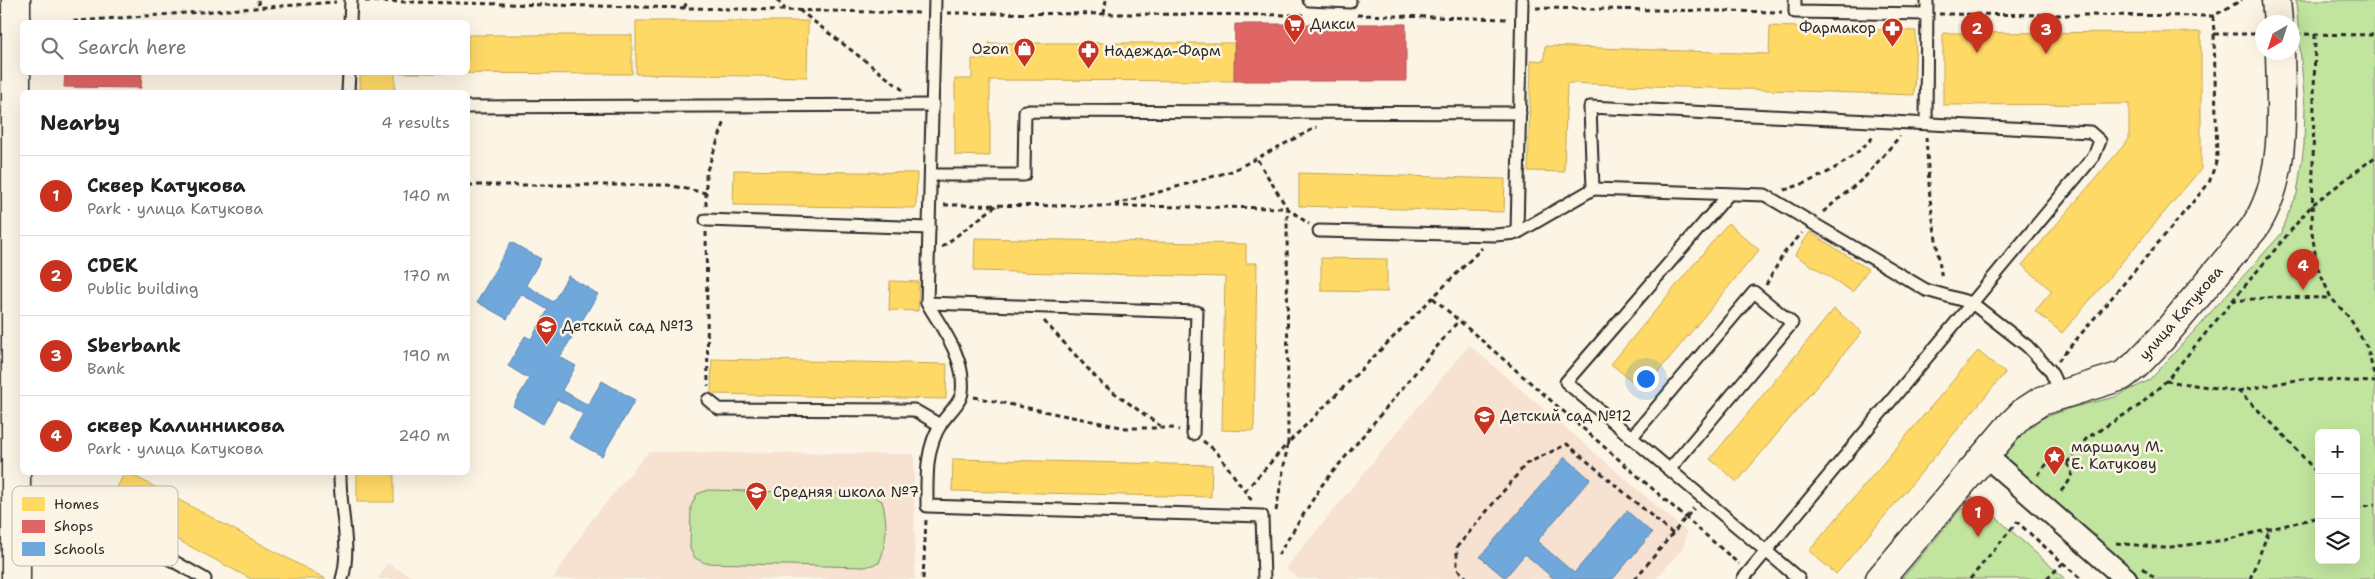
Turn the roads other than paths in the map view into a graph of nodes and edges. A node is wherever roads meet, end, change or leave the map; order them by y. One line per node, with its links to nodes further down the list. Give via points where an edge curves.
1 (16, 0): 18 (street)
2 (350, 0): 12 (lane)
3 (935, 0): 16 (lane)
4 (1309, 0): 5 (lane)
5 (1350, 0)
6 (1522, 0): 19 (lane)
7 (1795, 0): 10 (lane, via 1795,12)
8 (1928, 0): 10 (lane)
9 (2276, 0): 11 (street)
10 (1927, 14): 20 (lane)
11 (2277, 15)
12 (350, 20)
13 (2280, 60): 30 (street, улица Катукова, via 2281,145 2273,192 2254,228 2135,366 2122,376)
14 (349, 75): 15 (lane)
15 (348, 90)
16 (933, 105): 17 (lane); 21 (lane)
17 (470, 107)
18 (16, 109): 38 (street, via 12,176)
19 (1520, 113): 21 (lane, via 1025,111 1024,175); 27 (lane)
20 (1926, 123): 22 (lane, via 1590,107); 28 (lane, via 2090,132 2100,141 2094,156)
21 (931, 175): 25 (lane)
22 (1593, 189): 23 (lane); 27 (lane)
23 (1728, 195): 28 (lane, via 1765,195 1926,290); 34 (lane, via 1566,382)
24 (706, 220): 25 (lane)
25 (930, 228): 29 (lane)
26 (1319, 232): 27 (lane)
27 (1517, 233)
28 (1972, 303): 30 (lane, via 2027,346 2050,370); 39 (lane)
29 (927, 304): 32 (lane, via 951,342 961,366 962,394); 33 (lane, via 1197,312)
30 (2061, 393): 35 (street, улица Катукова, via 2024,412)
31 (708, 400): 32 (lane, via 718,409 914,410)
32 (940, 425): 43 (lane, via 927,458 926,506 1262,516)
33 (1193, 434)
34 (1632, 438): 36 (lane); 36 (lane, via 1754,292 1792,323)
35 (1985, 455): 48 (street, улица Катукова); 49 (street)
36 (1669, 470): 39 (lane)
37 (340, 475): 46 (lane, via 339,497 347,563)
38 (16, 486)
39 (1766, 551): 42 (lane); 47 (lane)
40 (178, 564): 45 (lane)
41 (16, 566): 44 (street)
42 (1746, 576)
43 (1264, 578)
44 (16, 579)
45 (205, 579)
46 (342, 579)
47 (1799, 579)
48 (1880, 579)
49 (2126, 579)

